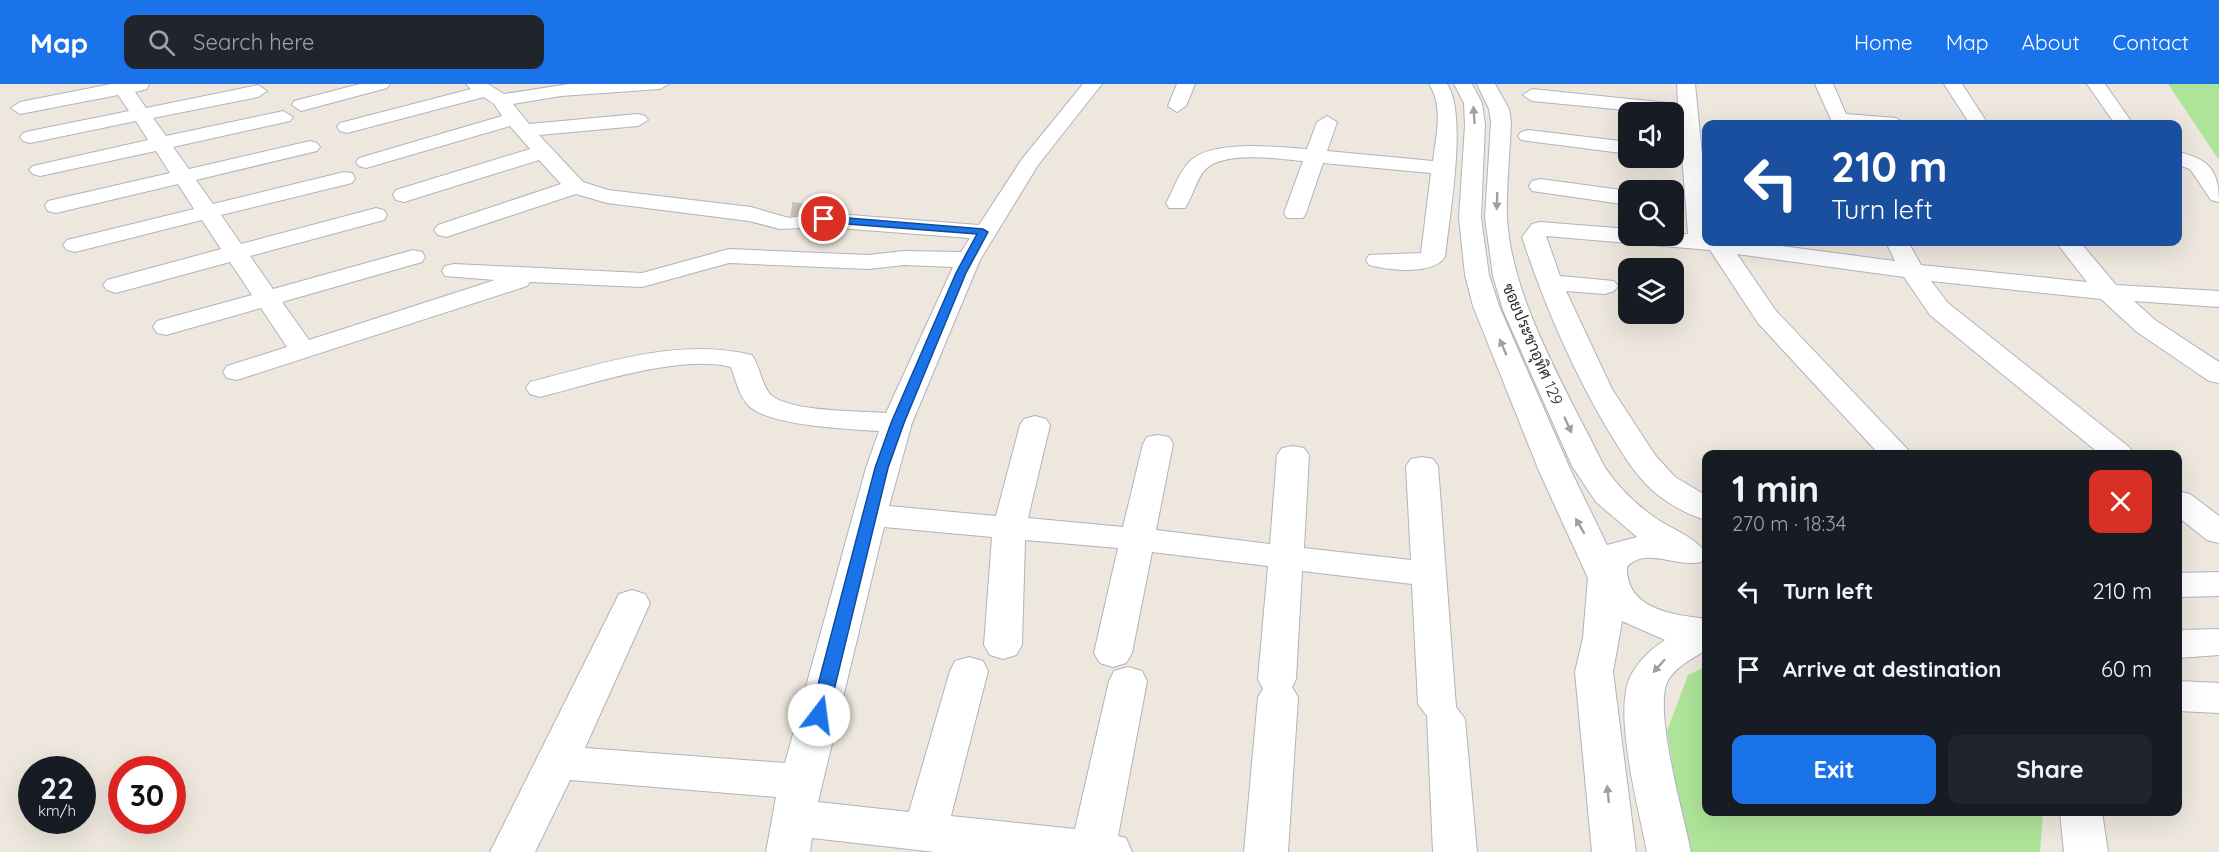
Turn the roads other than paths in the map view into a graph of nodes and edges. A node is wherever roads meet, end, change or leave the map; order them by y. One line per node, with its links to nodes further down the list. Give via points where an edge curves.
1 (381, 84): 17 (street)
2 (522, 84): 15 (street)
3 (660, 84): 15 (street)
4 (1093, 84): 60 (street, via 1029,163)
5 (1186, 84): 18 (street)
6 (1438, 84): 42 (street, via 1447,105)
7 (1463, 84): 41 (street, ซอยประชาอุทิศ 129, one-way to 7, via 1473,103)
8 (1486, 84): 41 (street, ซอยประชาอุทิศ 129, via 1501,121)
9 (1686, 84): 20 (street)
10 (1824, 84): 24 (street)
11 (1953, 84): 25 (street)
12 (2096, 84): 26 (street)
13 (129, 86): 19 (street); 21 (street)
14 (258, 91): 21 (street)
15 (488, 92): 28 (street); 29 (street)
16 (1532, 95): 20 (street)
17 (301, 105)
18 (1176, 106)
19 (20, 108)
20 (1687, 111): 33 (street)
21 (141, 115): 31 (street); 32 (street)
22 (283, 117): 32 (street)
23 (638, 120): 28 (street)
24 (1840, 120)
25 (1976, 120)
26 (2121, 120)
27 (1327, 122): 37 (street)
28 (520, 124): 36 (street); 40 (street)
29 (347, 127)
30 (1528, 136): 35 (street)
31 (30, 137)
32 (161, 144): 43 (street); 44 (street)
33 (1684, 144)
34 (310, 147): 44 (street)
35 (1618, 147)
36 (543, 152): 47 (street); 48 (street)
37 (1315, 155): 42 (street); 51 (street, via 1259,151 1210,158 1191,171); 56 (street)
38 (1684, 159): 54 (street)
39 (2182, 159): 49 (street, via 2197,165)
40 (366, 162)
41 (1485, 164): 99 (street, ซอยประชาอุทิศ 129, one-way to 99, via 1505,276 1516,310 1588,466 1607,495 1644,526); 101 (street, ซอยประชาอุทิศ 129, one-way to 41, via 1574,514 1486,306 1472,248 1470,218)
42 (1443, 168): 69 (street, via 1432,257 1410,263)
43 (40, 170)
44 (183, 176): 53 (street); 55 (street)
45 (344, 178): 55 (street)
46 (1540, 186): 50 (street)
47 (575, 187): 59 (street); 60 (street, via 607,195 751,214)
48 (404, 195)
49 (2219, 195)
50 (1618, 197)
51 (1177, 203)
52 (1684, 205): 54 (street)
53 (56, 206)
54 (1697, 207): 58 (street)
55 (206, 212): 62 (street); 67 (street)
56 (1296, 213)
57 (376, 215): 67 (street)
58 (1702, 221)
59 (446, 230)
60 (983, 232): 70 (street)
61 (1702, 238): 74 (street, via 1540,229 1534,237)
62 (75, 244)
63 (1714, 246): 88 (street, via 1767,317)
64 (1757, 246): 72 (street)
65 (1899, 246): 72 (street)
66 (2071, 246): 77 (street)
67 (235, 253): 75 (street); 78 (street)
68 (413, 257): 78 (street)
69 (1378, 260)
70 (964, 266): 73 (street, via 884,267 868,262 729,256 656,279); 85 (street)
71 (454, 271): 73 (street)
72 (1912, 271): 77 (street); 89 (street, via 1938,309)
73 (536, 275): 81 (street)
74 (1550, 283): 76 (street); 93 (street, via 1598,389 1643,461 1664,484)
75 (116, 285)
76 (1605, 286)
77 (2108, 292): 79 (street); 83 (street, via 2146,326)
78 (267, 298): 80 (street); 81 (street)
79 (2219, 299)
80 (166, 327)
81 (303, 351): 82 (street)
82 (237, 372)
83 (2219, 375)
84 (540, 388): 85 (street, via 675,358 718,355 742,361 758,399 770,407 791,414)
85 (897, 423): 94 (street)
86 (1035, 425): 95 (street)
87 (1158, 444): 97 (street)
88 (1892, 450)
89 (2113, 450)
90 (1293, 455): 98 (street)
91 (1422, 466): 100 (street)
92 (2182, 504): 96 (street)
93 (1702, 507)
94 (871, 515): 95 (street); 115 (street)
95 (1009, 529): 97 (street); 109 (street)
96 (2219, 532)
97 (1135, 539): 98 (street); 117 (street, via 1120,667)
98 (1287, 556): 100 (street); 119 (street)
99 (1698, 558): 101 (street, ซอยประชาอุทิศ 129, via 1648,546 1630,549 1616,556 1608,566)
100 (1428, 574): 120 (street)
101 (1606, 578): 105 (street, ซอยประชาอุทิศ 129, via 1624,606 1642,619 1663,628); 121 (street, ซอยประชาอุทิศ 129, one-way to 101, via 1594,672 1602,638)
102 (2219, 584): 103 (street)
103 (2182, 585)
104 (632, 603): 113 (street)
105 (1702, 632)
106 (1702, 635): 122 (street, ซอยประชาอุทิศ 129, one-way to 122, via 1661,662 1648,680 1644,698)
107 (2219, 642): 108 (street)
108 (2182, 644)
109 (1003, 645)
110 (969, 671): 116 (street)
111 (2182, 696): 112 (street)
112 (2219, 698)
113 (558, 762): 115 (street); 118 (street)
114 (2082, 816): 123 (street)
115 (794, 817): 116 (street)
116 (925, 832): 117 (street)
117 (1078, 850)
118 (512, 852)
119 (1266, 852)
120 (1455, 852)
121 (1614, 852)
122 (1669, 852)
123 (2086, 852)

